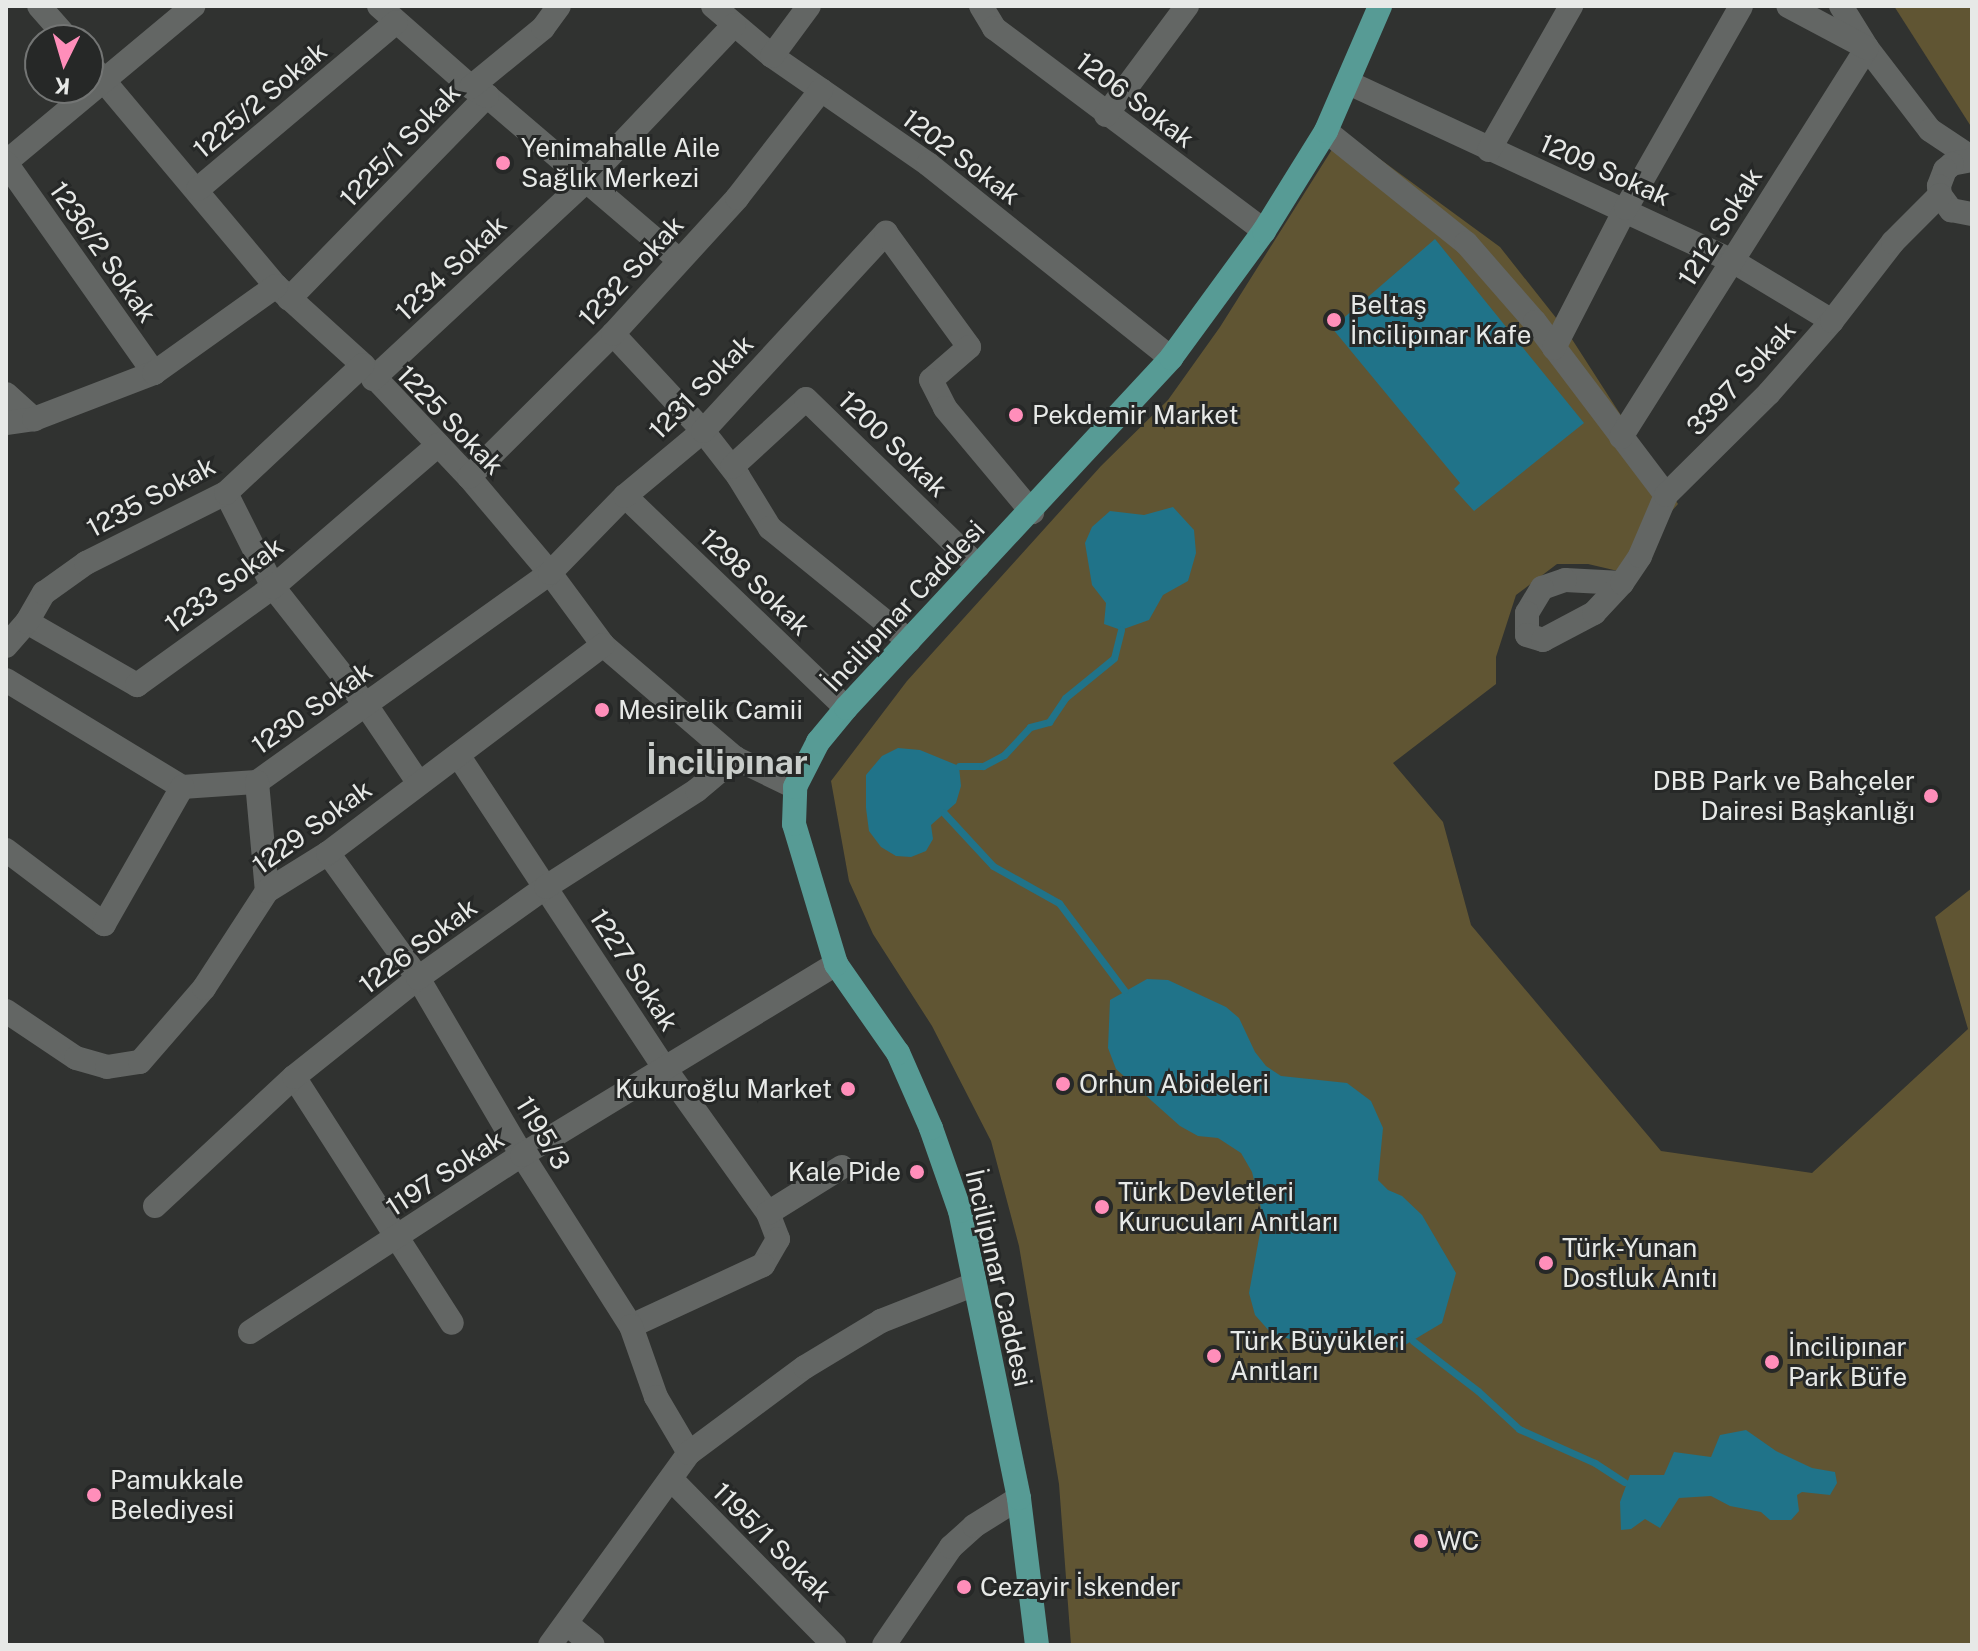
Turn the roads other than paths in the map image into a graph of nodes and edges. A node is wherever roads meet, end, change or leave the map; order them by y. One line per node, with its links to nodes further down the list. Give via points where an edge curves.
1 (39, 6): 14 (street)
2 (193, 6): 18 (street)
3 (559, 6): 22 (street, 1225/1 Sokak)
4 (713, 6): 15 (street, 1202 Sokak)
5 (809, 6): 17 (street)
6 (981, 6): 24 (street, 1206 Sokak, via 994,28)
7 (1380, 6): 20 (main road, İncilipınar Caddesi)
8 (1571, 6): 27 (street)
9 (1741, 6): 33 (street)
10 (1788, 6): 16 (street)
11 (1841, 6): 16 (street)
12 (1184, 7): 24 (street)
13 (387, 14): 22 (street); 32 (street, 1225/2 Sokak)
14 (55, 24)
15 (734, 25): 17 (street, 1202 Sokak); 30 (street, 1234 Sokak)
16 (1867, 48): 25 (street); 38 (street, 1212 Sokak)
17 (772, 56): 21 (street, 1202 Sokak)
18 (104, 64)
19 (104, 80): 32 (street, 1225 Sokak)
20 (1349, 83): 26 (main road, İncilipınar Caddesi); 27 (street, 1209 Sokak)
21 (821, 90): 37 (street, 1232 Sokak, via 737,198); 43 (street, 1202 Sokak, via 928,164)
22 (479, 91): 30 (street); 39 (street, 1225/1 Sokak)
23 (62, 104): 29 (street)
24 (1106, 115): 36 (street, 1206 Sokak)
25 (1930, 130): 28 (street); 31 (street)
26 (1326, 131): 36 (main road, İncilipınar Caddesi); 42 (street, via 1466,243)
27 (1489, 150): 33 (street, 1209 Sokak)
28 (1972, 159): 31 (street, 3397 Sokak, via 1952,164)
29 (6, 163): 45 (street, 1236/2 Sokak)
30 (586, 181): 37 (street); 44 (street, 1234 Sokak)
31 (1940, 187): 34 (street, via 1951,210); 35 (street, 3397 Sokak)
32 (198, 189): 39 (street, 1225 Sokak)
33 (1626, 208): 38 (street, 1209 Sokak); 42 (street)
34 (1970, 214): 35 (street)
35 (1914, 219): 40 (street, 3397 Sokak)
36 (1264, 231): 43 (main road, İncilipınar Caddesi)
37 (679, 260): 41 (street, 1232 Sokak)
38 (1731, 260): 40 (street, 1209 Sokak); 50 (street, 1212 Sokak)
39 (282, 292): 44 (street, 1225 Sokak); 45 (street, 1225/1 Sokak)
40 (1832, 321): 55 (street, 3397 Sokak, via 1769,393)
41 (613, 334): 49 (street); 53 (street, 1232 Sokak)
42 (1554, 348): 50 (street)
43 (1171, 358): 57 (main road, İncilipınar Caddesi)
44 (368, 372): 51 (street, 1225 Sokak); 54 (street, 1235 Sokak)
45 (154, 373): 47 (street, 1225/1 Sokak)
46 (6, 394): 47 (street)
47 (34, 419): 48 (street, 1225/1 Sokak)
48 (6, 423)
49 (703, 431): 52 (street); 56 (street, 1231 Sokak); 57 (street, 1231 Sokak, via 886,233 969,347 931,380 945,408)
50 (1621, 437): 55 (street)
51 (438, 445): 53 (street, 1225 Sokak); 61 (street, 1233 Sokak)
52 (732, 467): 58 (street, 1200 Sokak, via 806,399); 63 (street, via 770,528)
53 (469, 477): 59 (street, 1225 Sokak)
54 (226, 493): 61 (street); 62 (street, 1235 Sokak, via 86,563 44,593)
55 (1666, 495): 60 (street, 3397 Sokak, via 1640,556)
56 (625, 496): 59 (street, 1231 Sokak); 68 (street, 1298 Sokak)
57 (1032, 512): 58 (main road, İncilipınar Caddesi)
58 (978, 566): 63 (main road, İncilipınar Caddesi)
59 (550, 573): 64 (street, 1225 Sokak); 67 (street, 1230 Sokak)
60 (1622, 583)
61 (273, 587): 62 (street, 1233 Sokak, via 137,685); 67 (street)
62 (27, 622): 65 (street, 1235 Sokak)
63 (909, 641): 68 (main road, İncilipınar Caddesi)
64 (603, 645): 69 (street, 1229 Sokak); 70 (street, 1225 Sokak)
65 (6, 646)
66 (6, 680): 73 (street)
67 (366, 705): 71 (street, 1230 Sokak); 72 (street)
68 (846, 708): 74 (main road, İncilipınar Caddesi, via 818,742)
69 (458, 755): 72 (street, 1229 Sokak); 77 (street, 1227 Sokak)
70 (735, 758): 74 (street, 1225 Sokak); 77 (street, 1226 Sokak, via 697,790)
71 (257, 782): 73 (street, 1230 Sokak); 78 (street)
72 (418, 782): 76 (street, 1229 Sokak)
73 (182, 787): 75 (street, via 104,924)
74 (795, 787): 79 (main road, İncilipınar Caddesi, via 794,824)
75 (6, 850)
76 (328, 853): 78 (street, 1229 Sokak); 80 (street, 1195/3)
77 (546, 887): 80 (street, 1226 Sokak); 82 (street, 1227 Sokak)
78 (267, 891): 81 (street, 1229 Sokak, via 204,988 140,1062 107,1067 76,1058)
79 (836, 964): 82 (street, 1197 Sokak); 89 (main road, İncilipınar Caddesi, via 898,1053 931,1128 960,1211)
80 (418, 978): 83 (street, 1226 Sokak); 84 (street, 1195/3)
81 (6, 1011)
82 (666, 1070): 84 (street, 1197 Sokak); 87 (street, 1227 Sokak)
83 (294, 1077): 86 (street, 1226 Sokak); 88 (street)
84 (522, 1155): 88 (street, 1197 Sokak); 91 (street, 1195/3)
85 (842, 1167): 87 (street)
86 (155, 1206)
87 (768, 1213): 91 (street, 1227 Sokak, via 778,1239 763,1265)
88 (396, 1238): 90 (street); 92 (street, 1197 Sokak)
89 (975, 1284): 93 (street, via 881,1321 805,1367); 95 (main road, İncilipınar Caddesi)
90 (452, 1323)
91 (631, 1326): 93 (street, 1195/3, via 656,1397)
92 (250, 1332)
93 (689, 1453): 94 (street)
94 (671, 1479): 96 (street); 99 (street, 1195/1 Sokak)
95 (1019, 1498): 100 (street, via 951,1547); 101 (main road, İncilipınar Caddesi)
96 (567, 1624): 97 (street); 98 (street)
97 (550, 1645)
98 (593, 1645)
99 (834, 1645)
100 (884, 1645)
101 (1037, 1645)

